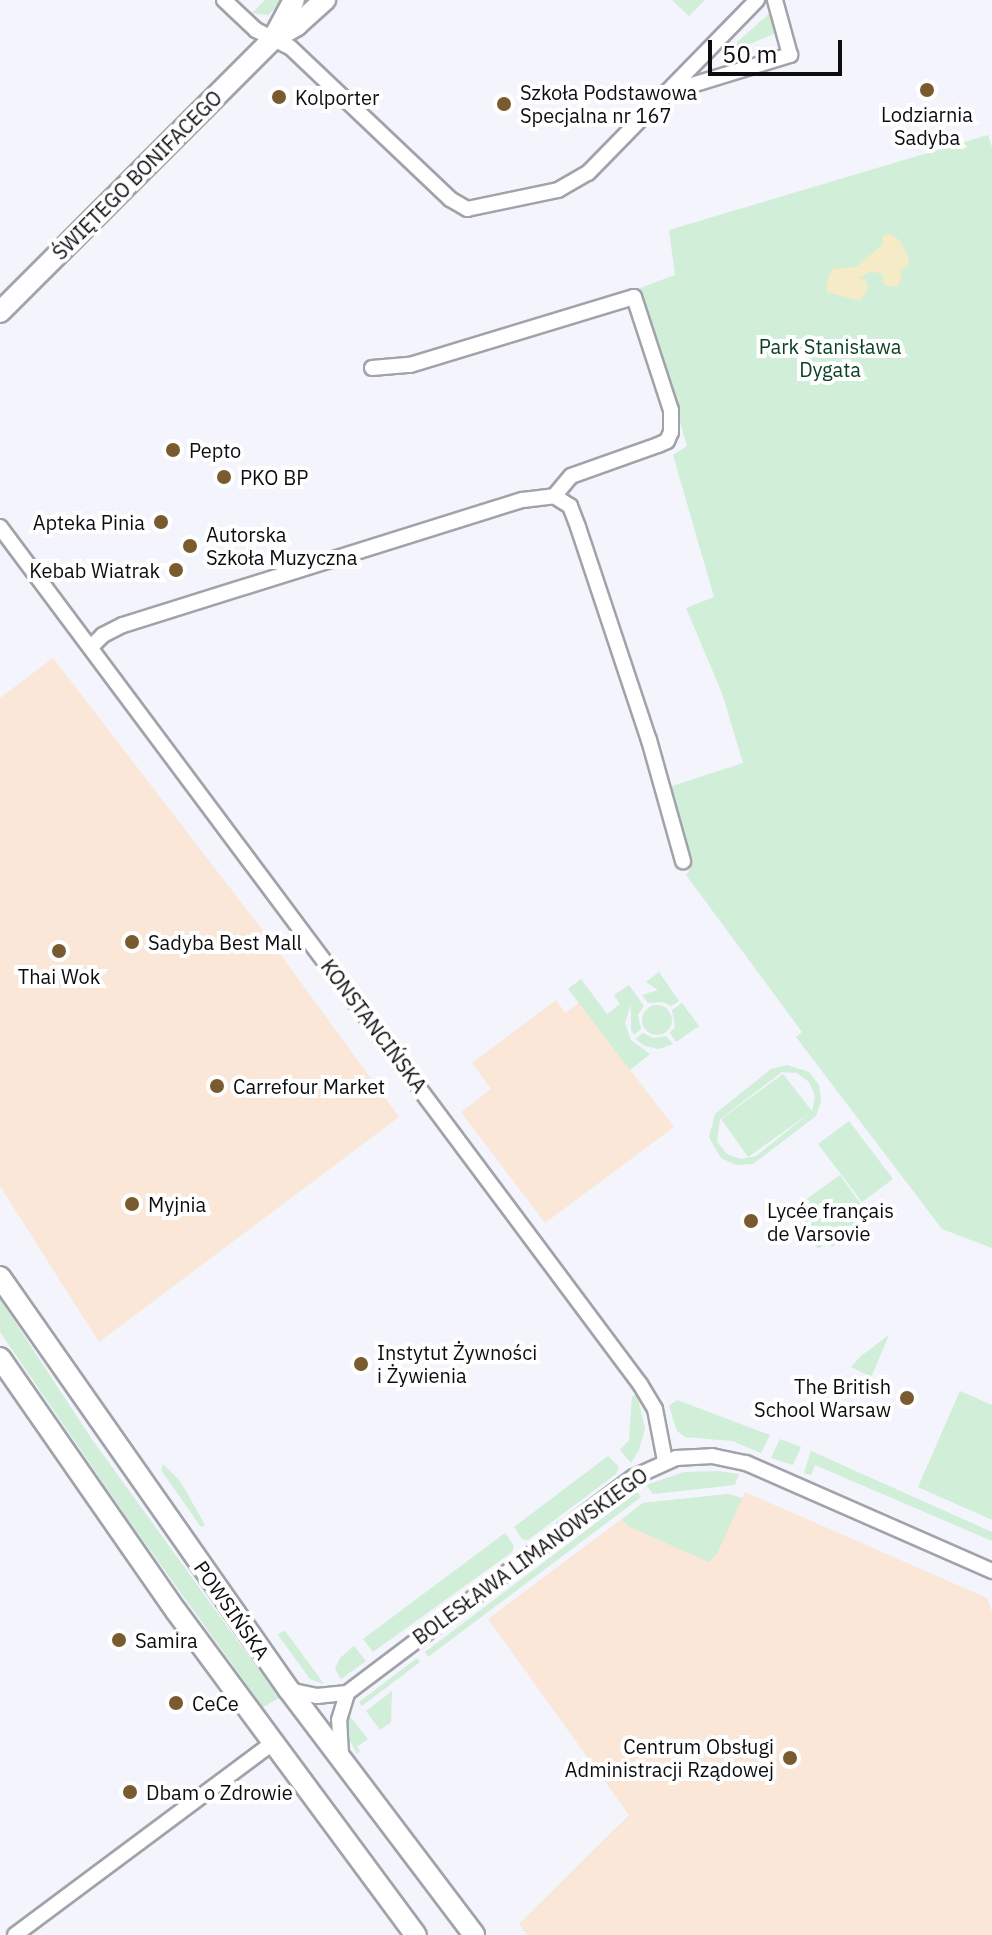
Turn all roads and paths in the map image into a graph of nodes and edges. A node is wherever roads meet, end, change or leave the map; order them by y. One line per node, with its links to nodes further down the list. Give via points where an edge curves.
1 (224, 0): 6 (street)
2 (294, 0): 6 (main road, ŚWIĘTEGO BONIFACEGO)
3 (325, 0): 6 (main road, ŚWIĘTEGO BONIFACEGO)
4 (757, 0): 7 (street)
5 (775, 0): 7 (street, via 790,55)
6 (273, 39): 7 (street, via 290,47 450,199 467,209 574,183); 8 (main road, ŚWIĘTEGO BONIFACEGO)
7 (666, 93)
8 (0, 312)
9 (372, 368): 10 (street, via 410,365 634,297 671,410 671,432 658,445 571,476)
10 (554, 496): 12 (street, via 523,500 123,625); 13 (street, via 570,506 578,527)
11 (0, 527): 12 (street, KONSTANCIŃSKA)
12 (91, 647): 16 (street, KONSTANCIŃSKA, via 640,1384 655,1409)
13 (683, 861)
14 (0, 1277): 18 (main road, POWSIŃSKA)
15 (0, 1358): 20 (main road)
16 (665, 1461): 17 (street, BOLESŁAWA LIMANOWSKIEGO, via 712,1456 746,1463); 19 (street, BOLESŁAWA LIMANOWSKIEGO, via 634,1477)
17 (992, 1571)
18 (289, 1690): 19 (street, via 317,1696); 21 (main road, POWSIŃSKA)
19 (347, 1693): 21 (street, via 339,1720)
20 (273, 1743): 22 (street); 23 (main road)
21 (342, 1761): 24 (main road, POWSIŃSKA)
22 (15, 1935)
23 (416, 1935)
24 (474, 1935)

